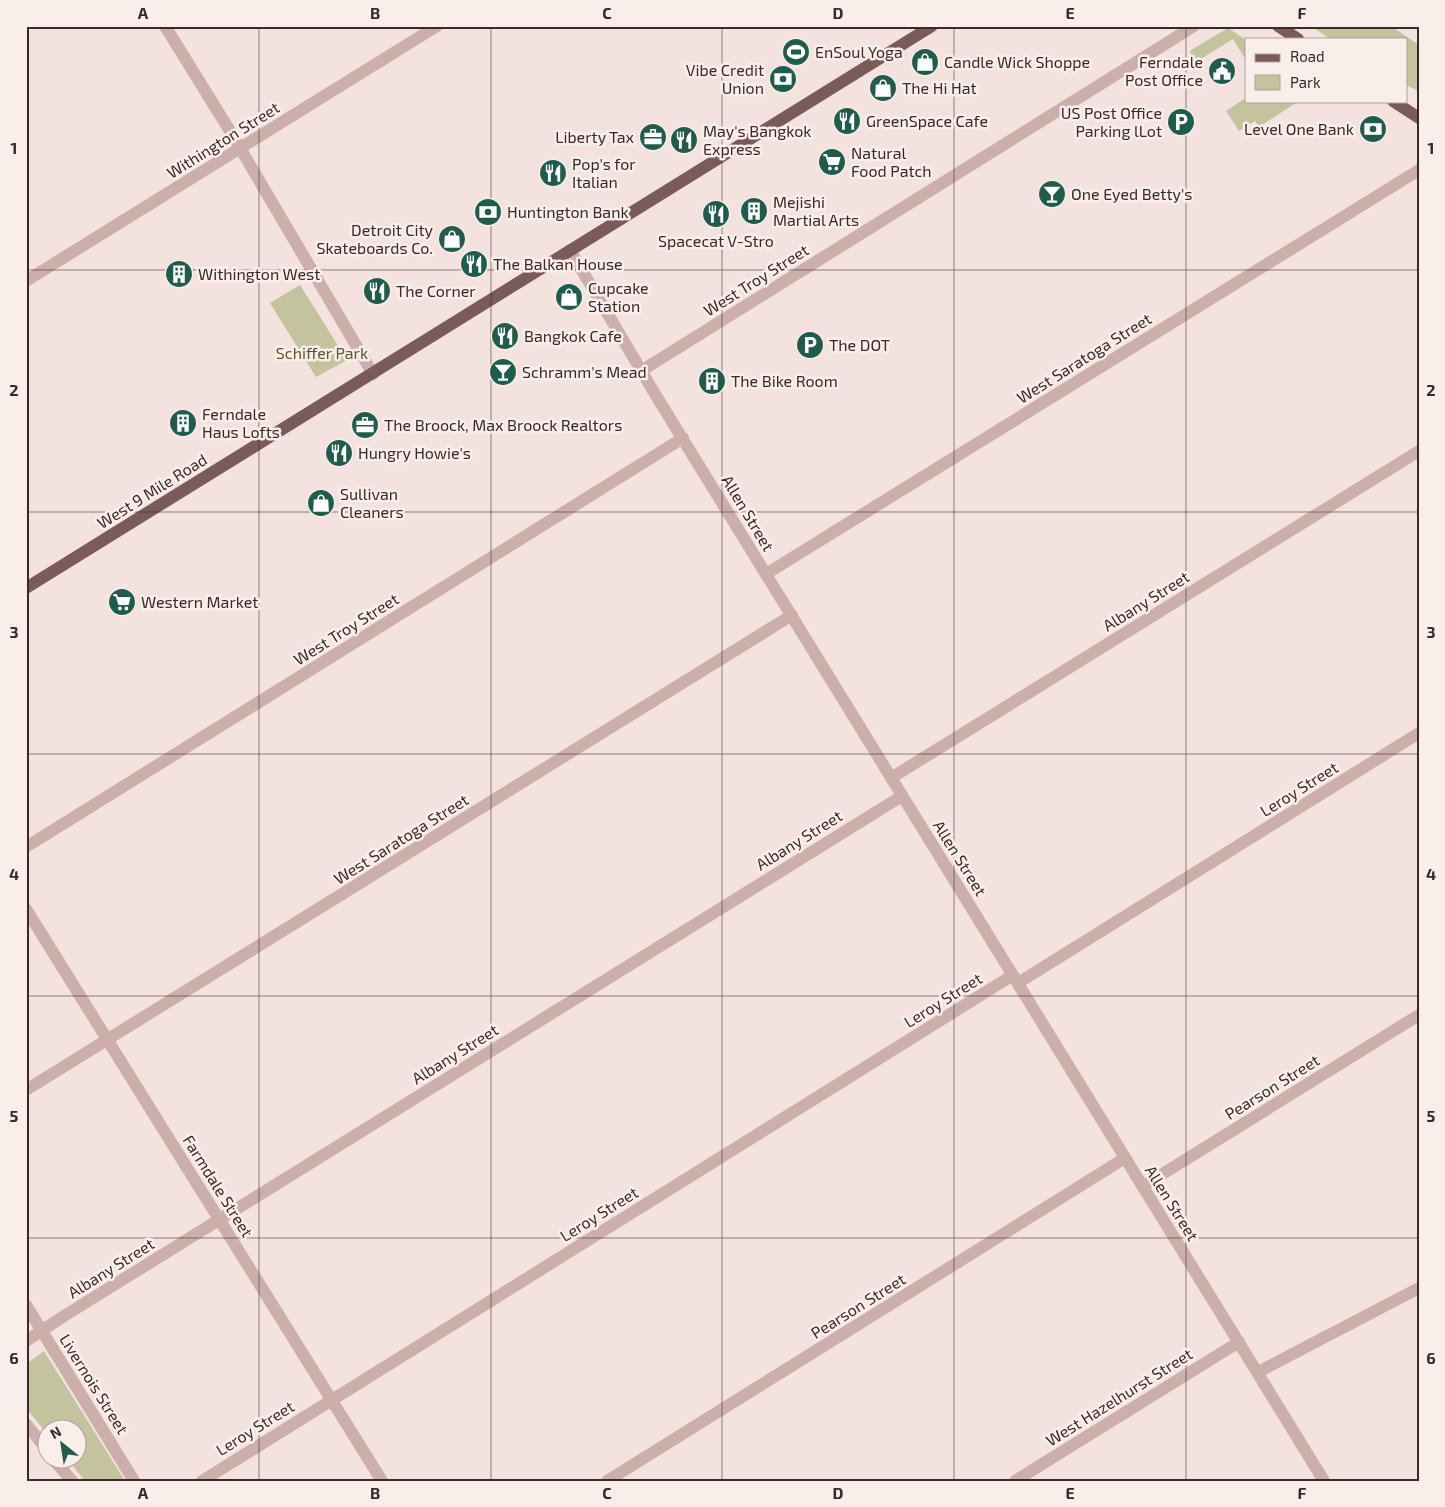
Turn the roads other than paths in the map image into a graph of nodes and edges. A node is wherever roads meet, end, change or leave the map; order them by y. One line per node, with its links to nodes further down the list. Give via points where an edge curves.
1 (165, 26): 9 (street)
2 (437, 26): 9 (street, Withington Street)
3 (932, 26): 11 (main road, West 9 Mile Road)
4 (1194, 26): 13 (street, West Troy Street)
5 (1278, 26): 6 (main road)
6 (1296, 38)
7 (1395, 102): 8 (main road)
8 (1419, 118)
9 (240, 149): 12 (street, Withington Street); 14 (street)
10 (1419, 170): 17 (street, West Saratoga Street)
11 (570, 250): 13 (street, Allen Street); 14 (main road, West 9 Mile Road)
12 (26, 281)
13 (641, 371): 15 (street, Allen Street)
14 (373, 374): 18 (main road, West 9 Mile Road)
15 (683, 438): 17 (street, Allen Street); 23 (street, West Troy Street)
16 (1419, 451): 21 (street, Albany Street)
17 (766, 574): 19 (street, Allen Street)
18 (26, 588)
19 (792, 615): 21 (street, Allen Street); 27 (street, West Saratoga Street)
20 (1419, 733): 25 (street, Leroy Street)
21 (891, 778): 22 (street, Allen Street)
22 (902, 796): 25 (street, Allen Street); 31 (street, Albany Street)
23 (26, 847)
24 (26, 909): 27 (street, Farmdale Street)
25 (1016, 979): 29 (street, Allen Street); 38 (street, Leroy Street)
26 (1419, 1015): 30 (street, Pearson Street)
27 (108, 1039): 28 (street, West Saratoga Street); 31 (street, Farmdale Street)
28 (26, 1090)
29 (1125, 1158): 30 (street, Allen Street); 46 (street, Pearson Street)
30 (1143, 1186): 36 (street, Allen Street)
31 (220, 1220): 34 (street, Albany Street); 38 (street, Farmdale Street)
32 (1419, 1288): 37 (street)
33 (26, 1305): 34 (street, Livernois Street)
34 (42, 1330): 35 (street, Albany Street); 43 (street, Livernois Street)
35 (26, 1341)
36 (1239, 1342): 37 (street, Allen Street); 47 (street, West Hazelhurst Street)
37 (1258, 1372): 48 (street, Allen Street)
38 (332, 1400): 44 (street, Leroy Street); 45 (street, Farmdale Street)
39 (26, 1424): 40 (street)
40 (38, 1439)
41 (63, 1470): 42 (street)
42 (72, 1481)
43 (134, 1481)
44 (202, 1481)
45 (382, 1481)
46 (607, 1481)
47 (1015, 1481)
48 (1324, 1481)

